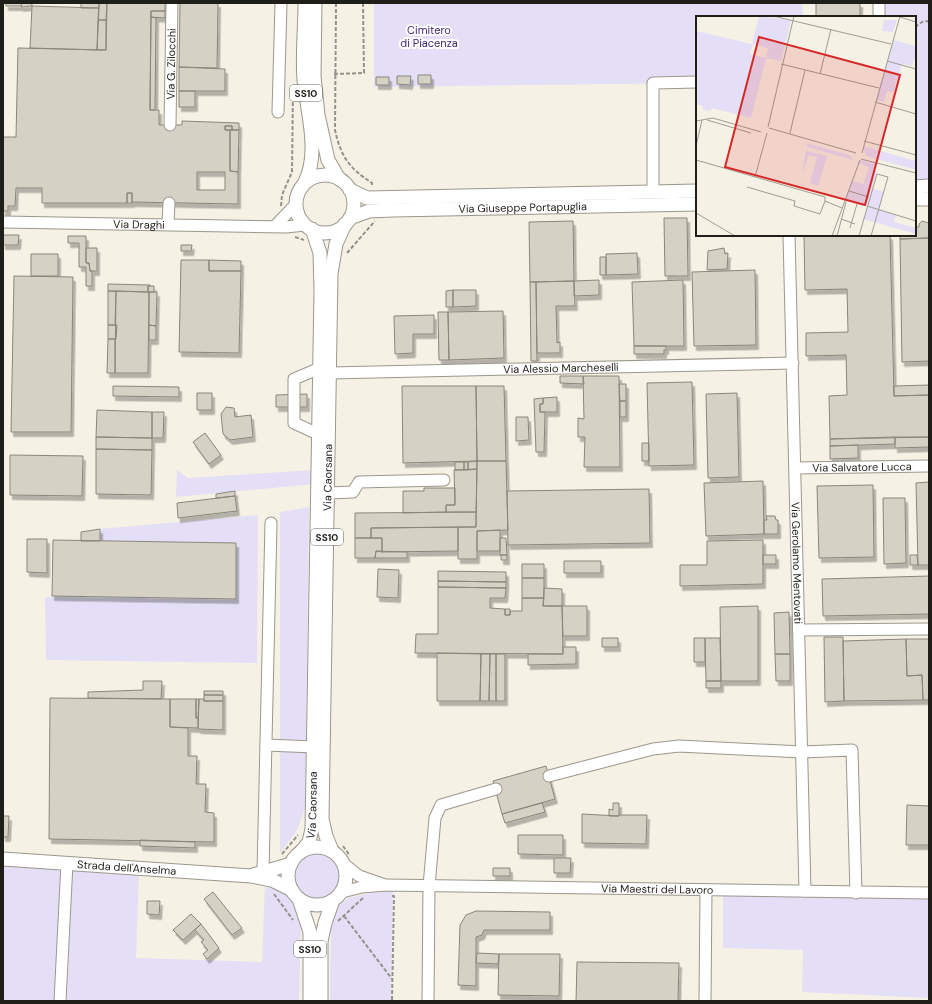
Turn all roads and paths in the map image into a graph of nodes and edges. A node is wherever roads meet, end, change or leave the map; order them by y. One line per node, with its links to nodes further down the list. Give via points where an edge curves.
1 (172, 3): 15 (street, Via G. Zilocchi)
2 (281, 3): 14 (street)
3 (305, 3): 17 (main road, SS10, via 304,78 312,154 310,173)
4 (315, 3): 16 (main road, SS10, via 314,76 318,115 328,160)
5 (336, 3): 11 (path)
6 (364, 3): 11 (path, via 364,73)
7 (879, 3): 8 (street)
8 (879, 16)
9 (929, 21): 10 (path)
10 (916, 26)
11 (334, 74): 27 (path, via 335,130 340,149 345,160 372,183)
12 (696, 82): 22 (street, via 653,83)
13 (293, 83): 32 (path, via 292,172 282,195)
14 (278, 112)
15 (170, 125)
16 (339, 179): 17 (main road, via 322,175); 20 (main road, SS10)
17 (305, 182): 26 (main road, SS10, via 297,196)
18 (929, 186): 19 (main road)
19 (916, 187)
20 (350, 190): 27 (main road, Via Giuseppe Portapuglia); 29 (main road, SS10, via 353,204)
21 (696, 191): 22 (main road, Via Giuseppe Portapuglia)
22 (653, 192): 27 (main road, Via Giuseppe Portapuglia)
23 (916, 199): 24 (main road)
24 (929, 199)
25 (169, 203): 31 (street)
26 (296, 204): 32 (street); 33 (main road, SS10, via 300,219)
27 (374, 204): 28 (main road, Via Giuseppe Portapuglia); 29 (main road, Via Giuseppe Portapuglia); 36 (path, via 376,223 356,241 346,253)
28 (696, 204)
29 (347, 221): 33 (main road, via 329,232); 38 (main road, Via Caorsana / SS10, via 336,244 331,274)
30 (3, 222): 31 (street, Via Draghi)
31 (168, 224): 32 (street, Via Draghi)
32 (281, 224): 33 (street, Via Draghi); 35 (path, via 290,235)
33 (309, 227): 38 (main road, Via Caorsana / SS10, via 318,247 321,266)
34 (789, 236): 37 (street, Via Gerolamo Mentovati)
35 (309, 244)
36 (344, 260)
37 (792, 363): 38 (street, Via Alessio Marcheselli); 41 (street, Via Gerolamo Mentovati)
38 (325, 371): 39 (main road, Via Caorsana / SS10); 39 (street, via 294,379 294,423); 43 (main road, Via Caorsana / SS10)
39 (318, 434): 48 (main road, Via Caorsana / SS10)
40 (929, 466): 41 (street, Via Salvatore Lucca)
41 (795, 468): 46 (street, Via Gerolamo Mentovati)
42 (444, 480): 43 (street, via 359,482 353,492)
43 (328, 493): 53 (main road, Via Caorsana / SS10, via 322,819 326,836)
44 (271, 523): 47 (street)
45 (929, 629): 46 (street)
46 (799, 630): 49 (street, Via Gerolamo Mentovati)
47 (266, 745): 48 (street); 59 (street)
48 (314, 747): 54 (main road, Via Caorsana / SS10, via 312,829 309,842)
49 (802, 752): 50 (street, via 680,746 660,748); 63 (street, Via Gerolamo Mentovati); 65 (street, via 852,750)
50 (549, 776)
51 (496, 789): 60 (street, via 441,805 435,818)
52 (300, 833): 59 (path)
53 (337, 848): 54 (main road, via 316,847); 56 (path); 56 (main road, SS10, via 339,857)
54 (301, 852): 58 (main road, SS10)
55 (3, 859): 57 (main road, Strada dell'Anselma)
56 (347, 860): 61 (street, Via Maestri del Lavoro, via 359,876); 68 (main road, SS10, via 346,883)
57 (67, 863): 59 (main road, Strada dell'Anselma); 73 (street)
58 (291, 864): 59 (main road, Strada dell'Anselma); 67 (main road, SS10, via 289,882)
59 (264, 875): 67 (main road, Strada dell'Anselma); 70 (path, via 285,910 300,928)
60 (429, 886): 61 (street, Via Maestri del Lavoro); 62 (street, Via Maestri del Lavoro); 77 (street)
61 (388, 890): 64 (street, Via Maestri del Lavoro); 72 (path, via 394,896)
62 (706, 890): 63 (street, Via Maestri del Lavoro); 78 (street)
63 (805, 891): 65 (street, Via Maestri del Lavoro)
64 (366, 893): 68 (street, Via Maestri del Lavoro); 69 (path)
65 (856, 893): 66 (street, Via Maestri del Lavoro)
66 (929, 893)
67 (295, 895): 68 (main road, via 307,904 316,906); 70 (main road, SS10)
68 (338, 896): 71 (main road, SS10)
69 (344, 915): 71 (path, via 332,926); 72 (path)
70 (309, 927): 74 (main road, SS10)
71 (324, 927): 75 (main road, SS10, via 321,941)
72 (393, 980): 76 (path)
73 (60, 1001)
74 (310, 1001)
75 (321, 1001)
76 (392, 1001)
77 (428, 1001)
78 (704, 1001)

